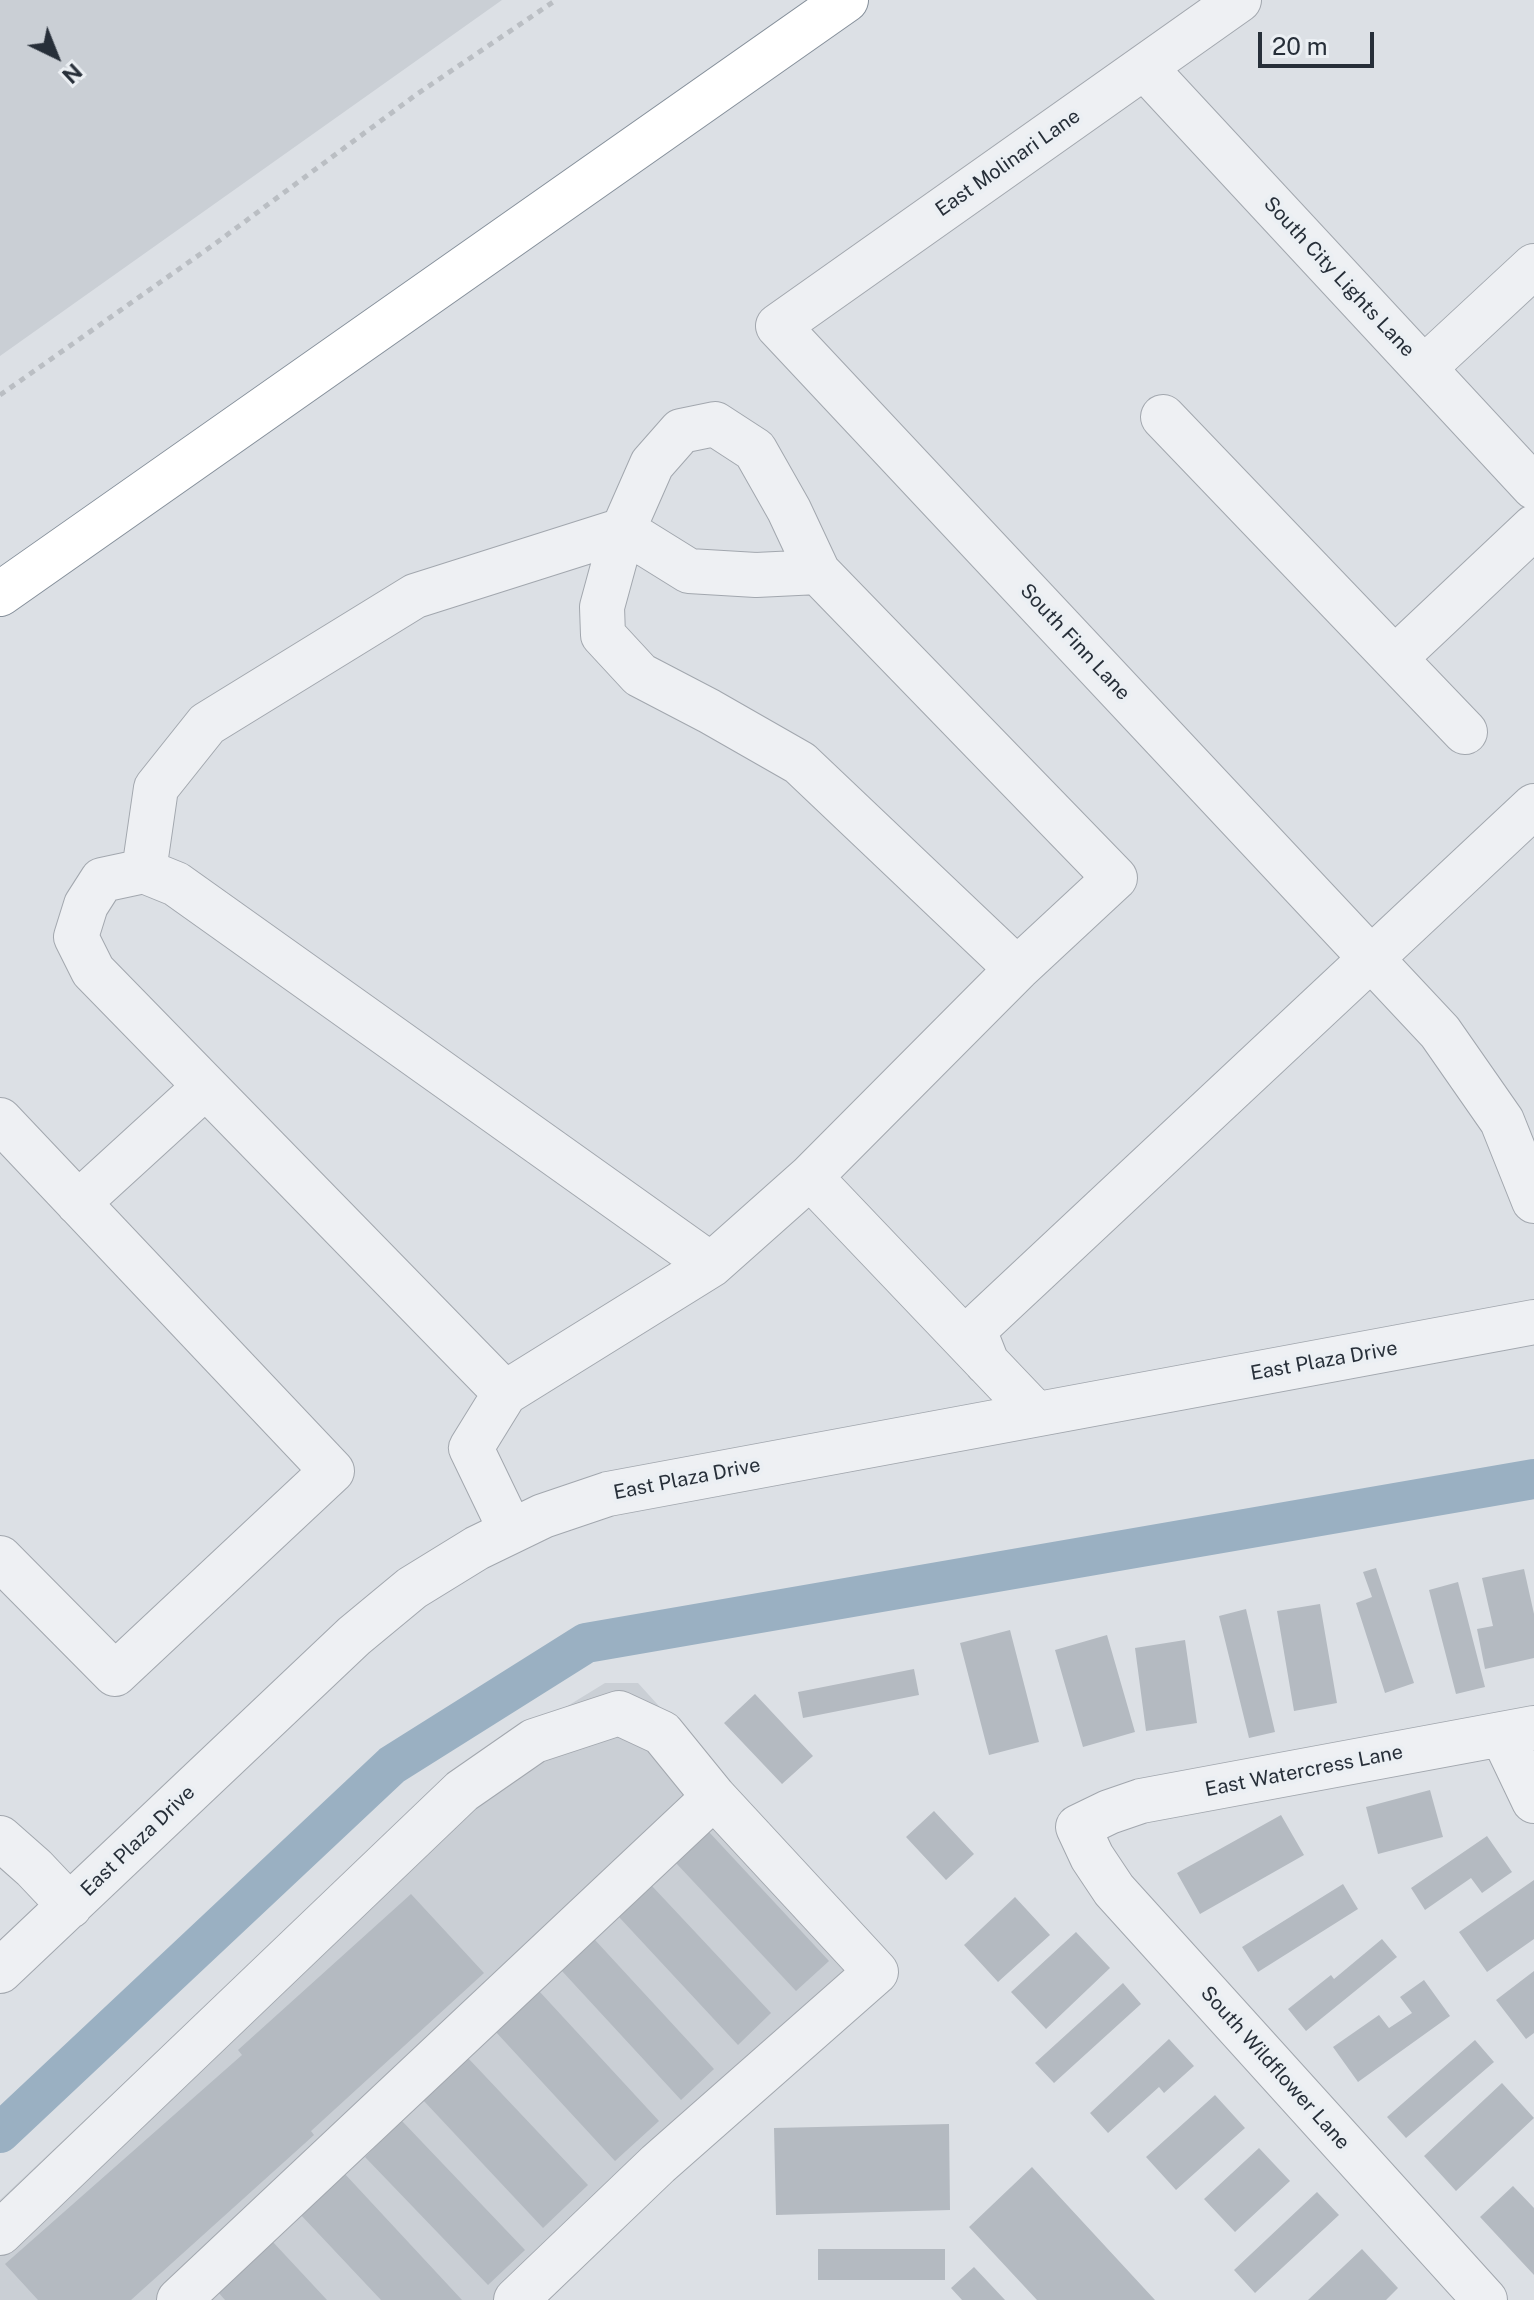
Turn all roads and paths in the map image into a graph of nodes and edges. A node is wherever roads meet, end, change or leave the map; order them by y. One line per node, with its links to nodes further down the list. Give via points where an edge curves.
1 (556, 0): 8 (path)
2 (846, 0): 14 (highway)
3 (1239, 0): 4 (street, East Molinari Lane)
4 (1144, 67): 6 (street, East Molinari Lane); 7 (street, South City Lights Lane)
5 (1534, 266): 7 (street)
6 (778, 326): 19 (street, South Finn Lane)
7 (1424, 368): 10 (street, South City Lights Lane)
8 (0, 395)
9 (1163, 417): 15 (street)
10 (1534, 487)
11 (1534, 527): 15 (street)
12 (623, 530): 13 (street, via 689,571); 13 (street, via 652,464 681,431 715,424 755,450); 18 (street, via 415,596 207,724 156,788); 20 (street, via 602,607 603,635 640,675 800,763)
13 (818, 572): 20 (street, via 1115,878)
14 (0, 594)
15 (1395, 658): 16 (street)
16 (1465, 732)
17 (1534, 806): 19 (street)
18 (144, 871): 21 (street, via 102,880 86,905 76,937 93,971); 26 (street, via 176,884)
19 (1372, 958): 24 (street, South Finn Lane, via 1440,1032 1502,1121); 28 (street, via 974,1330)
20 (1017, 969): 23 (street)
21 (205, 1087): 25 (street); 29 (street)
22 (0, 1120): 25 (street)
23 (810, 1177): 26 (street); 28 (street)
24 (1534, 1201)
25 (78, 1203): 32 (street, via 332,1471 115,1674)
26 (711, 1265): 29 (street)
27 (1534, 1322): 30 (street, East Plaza Drive)
28 (987, 1363): 30 (street)
29 (505, 1393): 31 (street, via 471,1448)
30 (1035, 1413): 31 (street, East Plaza Drive, via 608,1494)
31 (511, 1531): 38 (street, East Plaza Drive, via 412,1588 354,1636)
32 (0, 1558)
33 (1518, 1731): 35 (street); 36 (street, East Watercress Lane, via 1141,1801)
34 (714, 1797): 40 (street, via 662,1733 619,1713 534,1741 462,1791); 41 (street); 42 (street, via 876,1972 658,2164)
35 (1534, 1801)
36 (1078, 1827): 43 (street, South Wildflower Lane, via 1114,1890)
37 (0, 1838): 38 (street)
38 (70, 1906): 39 (street, East Plaza Drive)
39 (0, 1971)
40 (0, 2233)
41 (179, 2300)
42 (516, 2300)
43 (1485, 2300)

